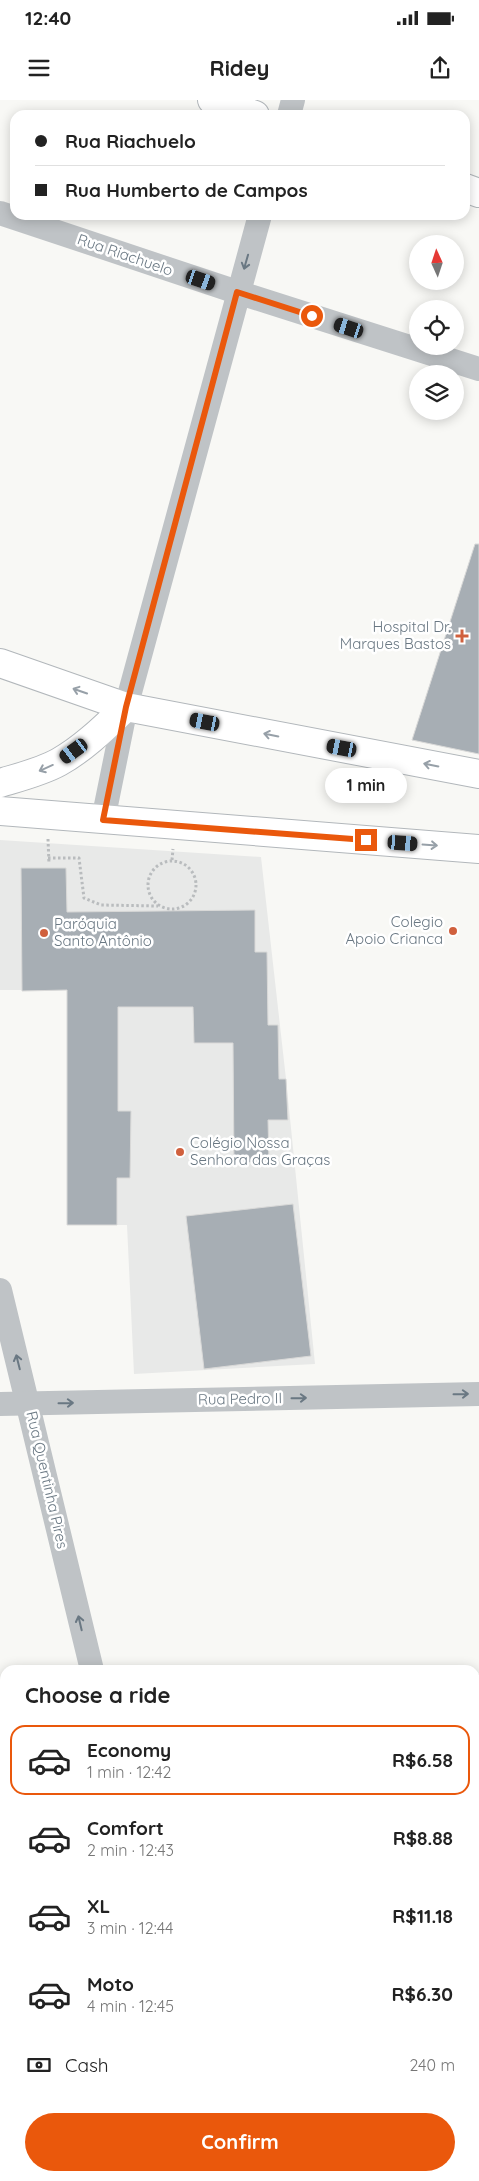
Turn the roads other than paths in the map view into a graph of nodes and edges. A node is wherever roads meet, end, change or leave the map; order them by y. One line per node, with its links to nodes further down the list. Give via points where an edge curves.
1 (212, 100): 2 (main road)
2 (241, 110)
3 (21, 220): 5 (street, Rua Riachuelo)
4 (259, 220): 5 (street, one-way to 5)
5 (237, 292): 6 (street, Rua Riachuelo); 8 (street)
6 (479, 369)
7 (0, 662): 8 (main road, one-way to 7)
8 (126, 707): 9 (main road, one-way to 8); 10 (main road, one-way to 10, via 101,731 60,761); 12 (street)
9 (479, 774)
10 (0, 783)
11 (0, 811): 12 (main road)
12 (103, 820): 13 (main road, one-way to 13)
13 (479, 849)
14 (0, 1290): 17 (street, Rua Quentinha Pires, one-way to 14)
15 (479, 1394): 17 (street, Rua Pedro II, one-way to 15)
16 (0, 1404): 17 (street, Rua Pedro II)
17 (29, 1404): 18 (street, Rua Quentinha Pires, one-way to 17)
18 (91, 1665)

